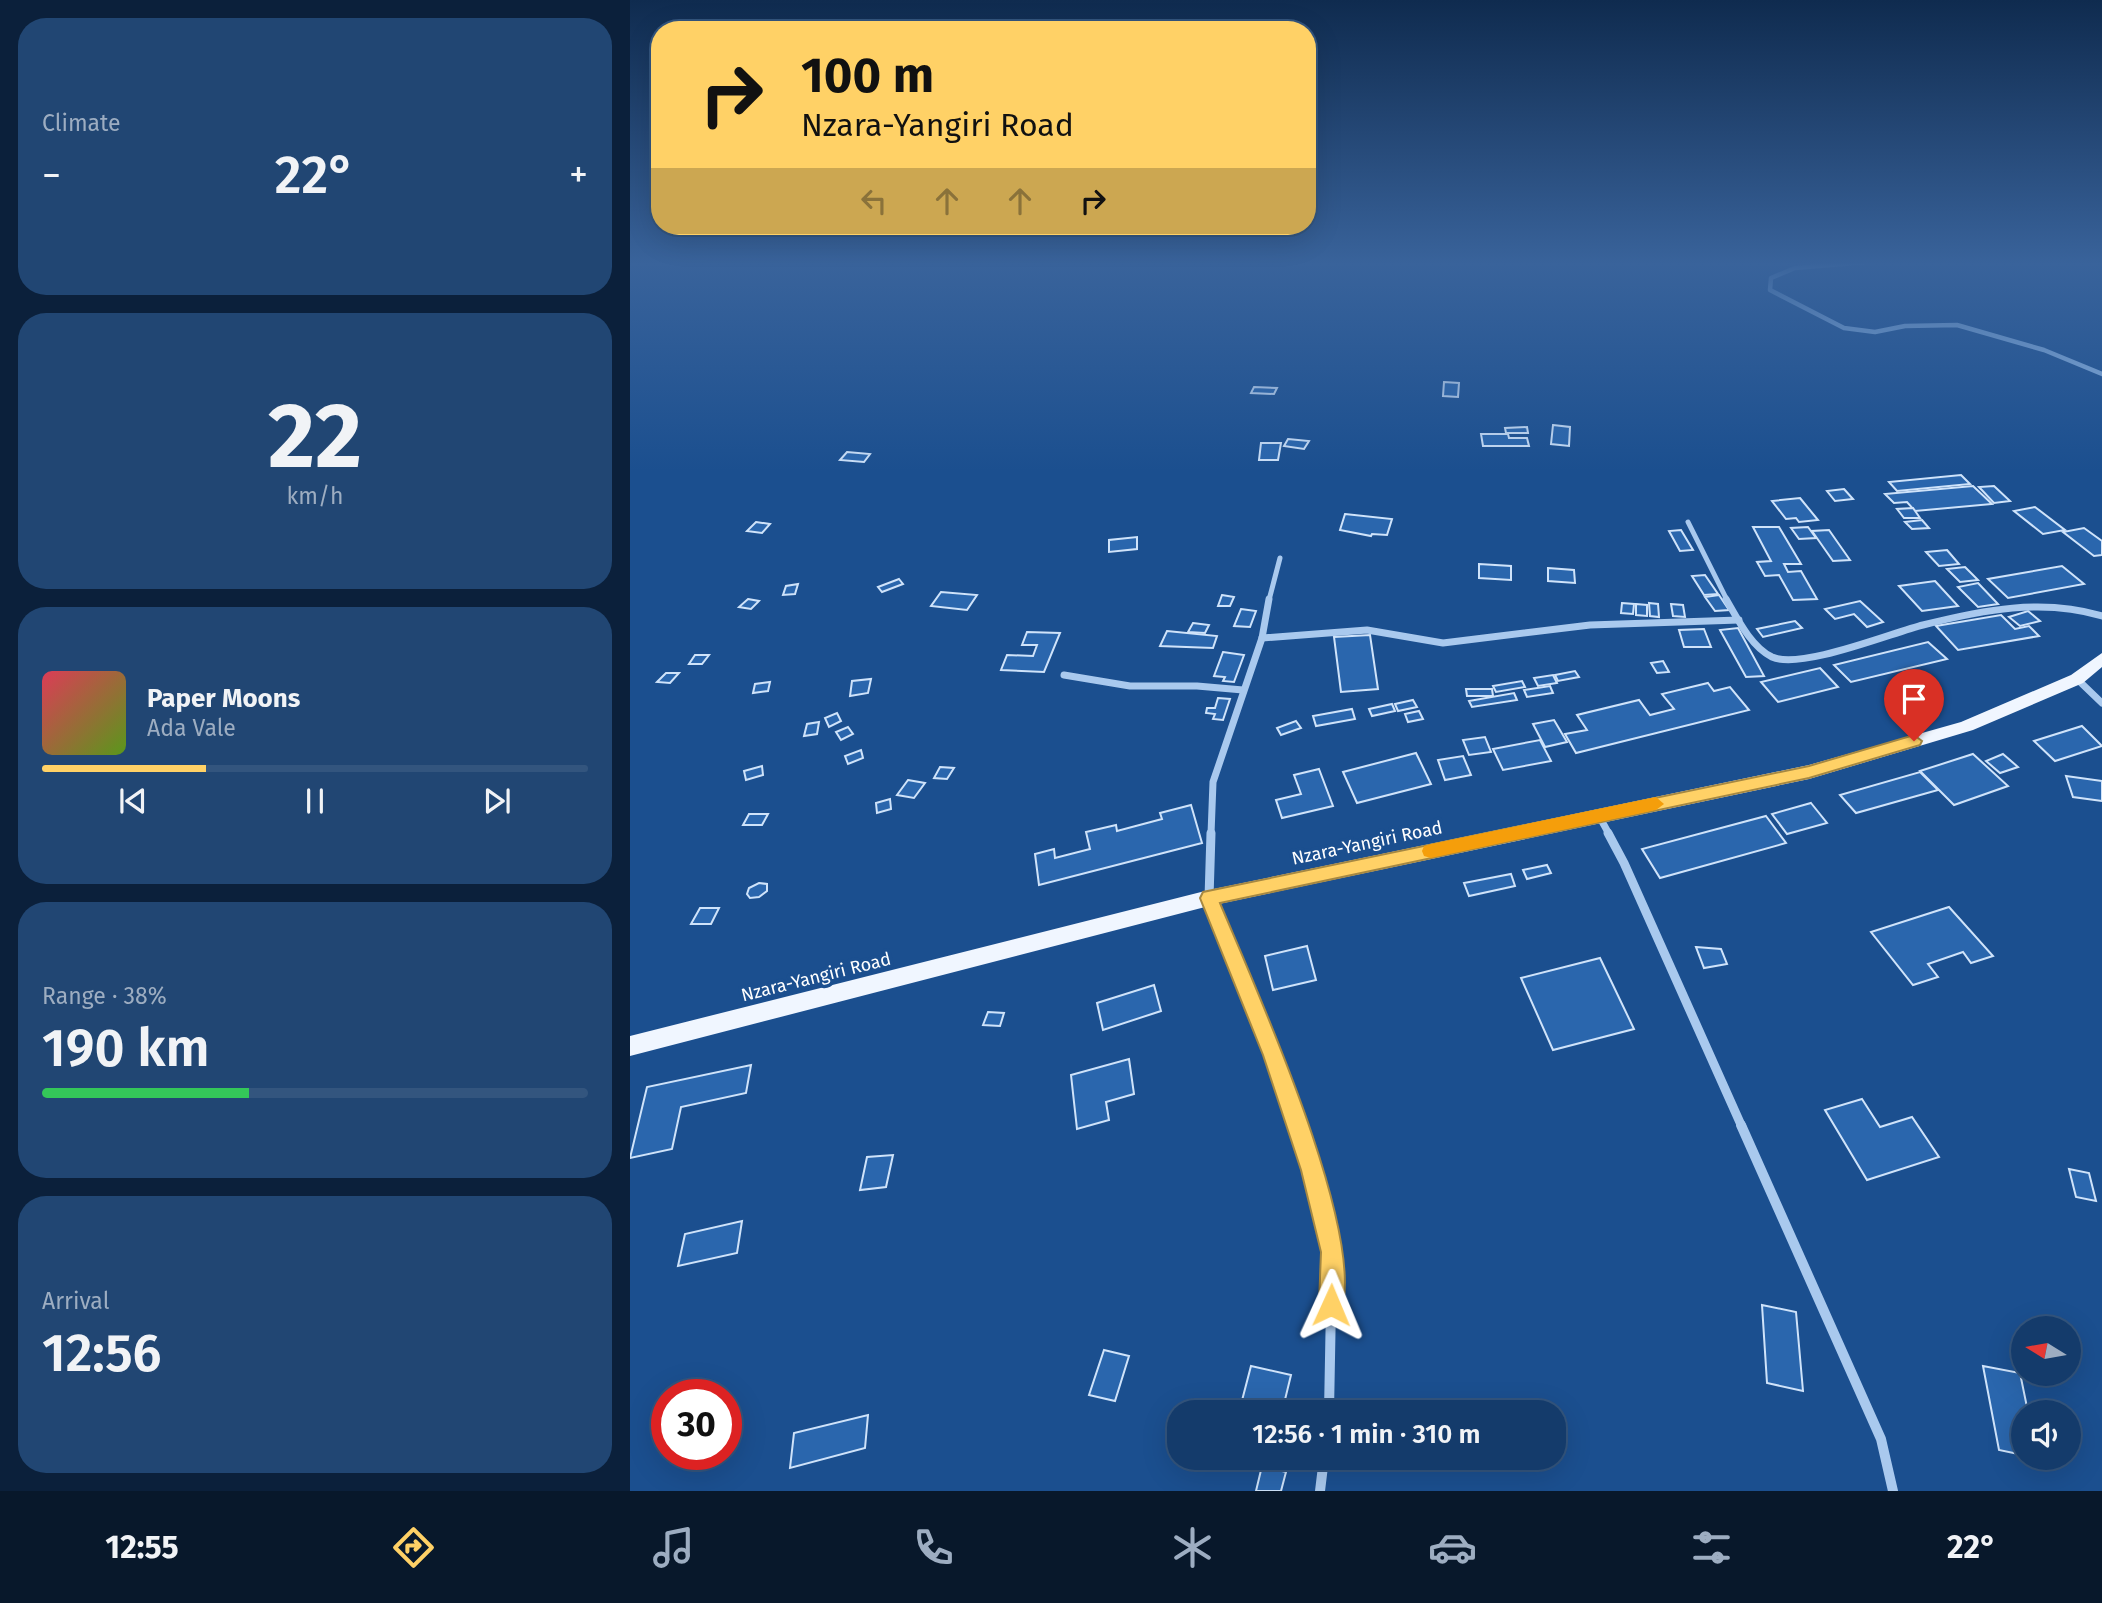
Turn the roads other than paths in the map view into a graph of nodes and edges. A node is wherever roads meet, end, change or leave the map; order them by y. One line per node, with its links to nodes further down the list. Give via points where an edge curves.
1 (1688, 522): 4 (street)
2 (1280, 558): 5 (street)
3 (2102, 616): 4 (street, via 2070,607 2024,607 1921,625 1866,643 1784,660 1764,651)
4 (1739, 620): 5 (street, via 1590,625 1443,643 1367,630)
5 (1262, 638): 9 (street)
6 (2102, 658): 8 (main road, Nzara-Yangiri Road)
7 (1063, 675): 9 (street, via 1130,686)
8 (2077, 679): 10 (street); 11 (main road, Nzara-Yangiri Road, via 1967,726 1809,772)
9 (1243, 690): 12 (street, via 1213,782)
10 (2102, 703)
11 (1598, 816): 12 (main road, Nzara-Yangiri Road); 17 (street, via 1624,863 1881,1439)
12 (1209, 898): 13 (main road, Nzara-Yangiri Road); 14 (street, via 1273,1055 1312,1170 1332,1252)
13 (630, 1046)
14 (1329, 1400)
15 (1323, 1470): 16 (street)
16 (1320, 1491)
17 (1893, 1491)

